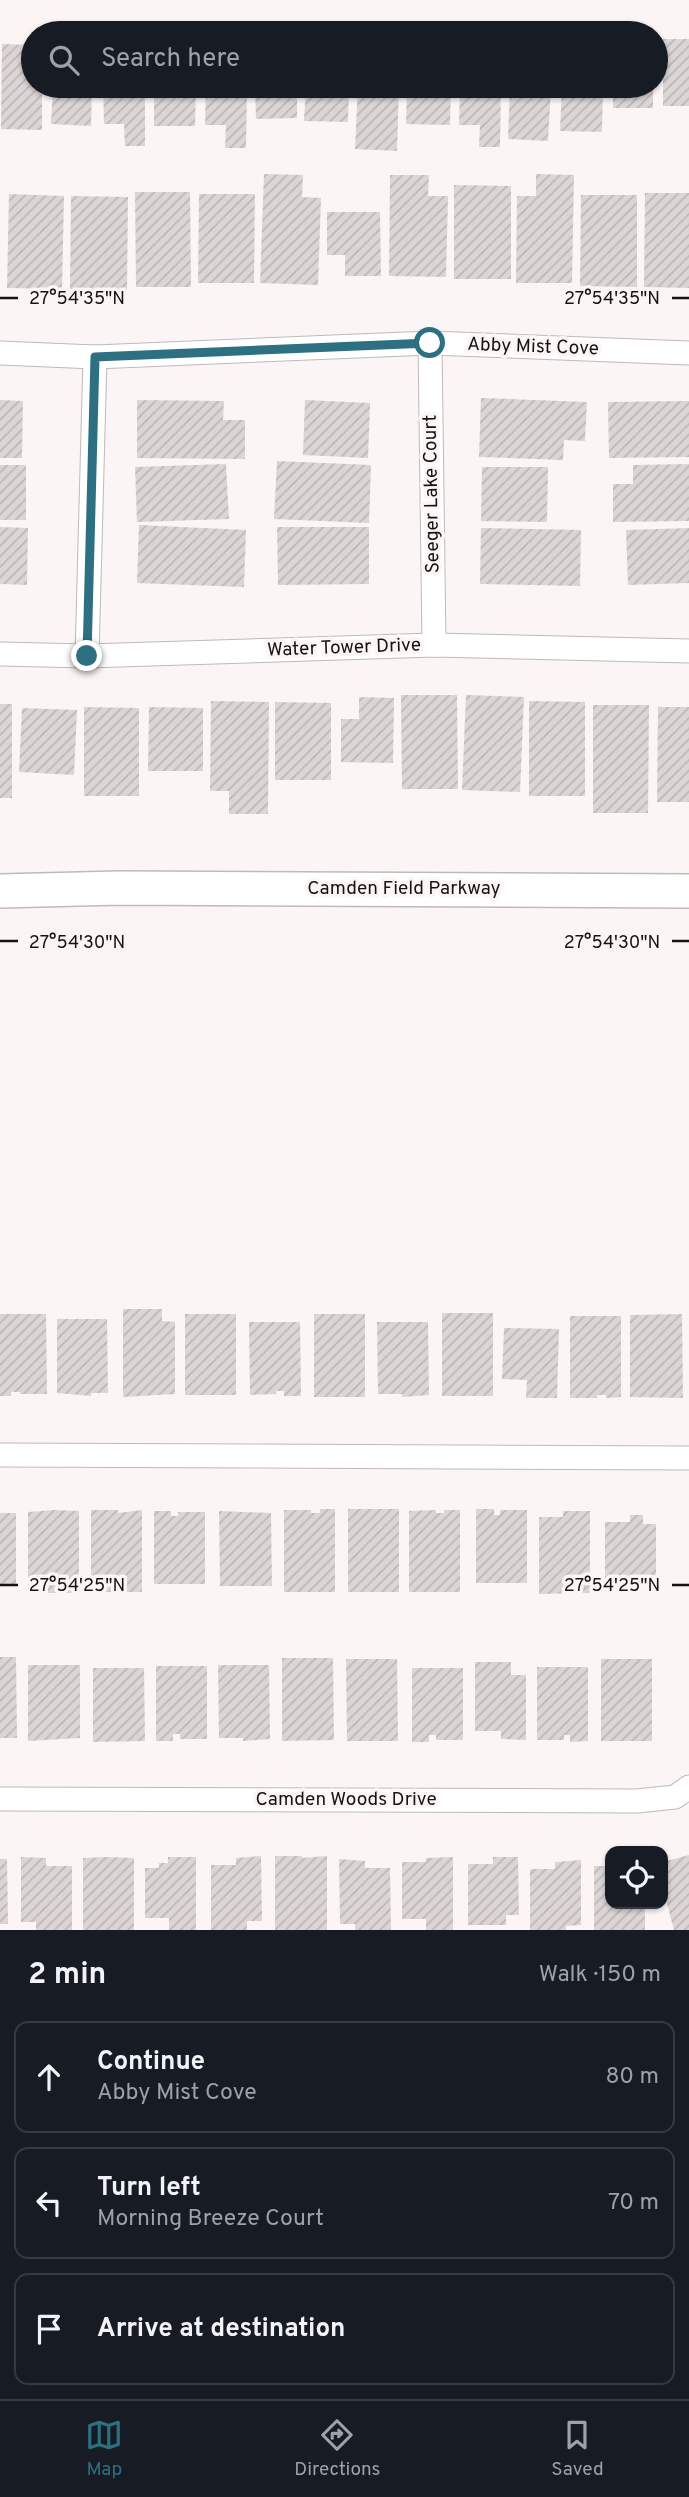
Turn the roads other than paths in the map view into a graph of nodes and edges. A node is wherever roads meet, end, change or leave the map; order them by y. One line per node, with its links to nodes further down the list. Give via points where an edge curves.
1 (430, 343): 3 (street, Abby Mist Cove); 4 (street, Abby Mist Cove); 5 (street, Seeger Lake Court)
2 (0, 353): 4 (street, Abby Mist Cove)
3 (689, 354)
4 (95, 357): 8 (street)
5 (434, 645): 6 (street, Water Tower Drive); 8 (street, Water Tower Drive)
6 (689, 651)
7 (0, 654): 8 (street, Water Tower Drive)
8 (87, 656)
9 (0, 881): 10 (street, Camden Field Parkway)
10 (119, 888): 11 (street, Camden Field Parkway); 12 (street, Camden Field Parkway)
11 (0, 891)
12 (689, 891)
13 (0, 1455): 14 (street)
14 (689, 1458)
15 (689, 1787): 16 (street, Camden Woods Drive, via 675,1797 637,1801)
16 (0, 1798)

